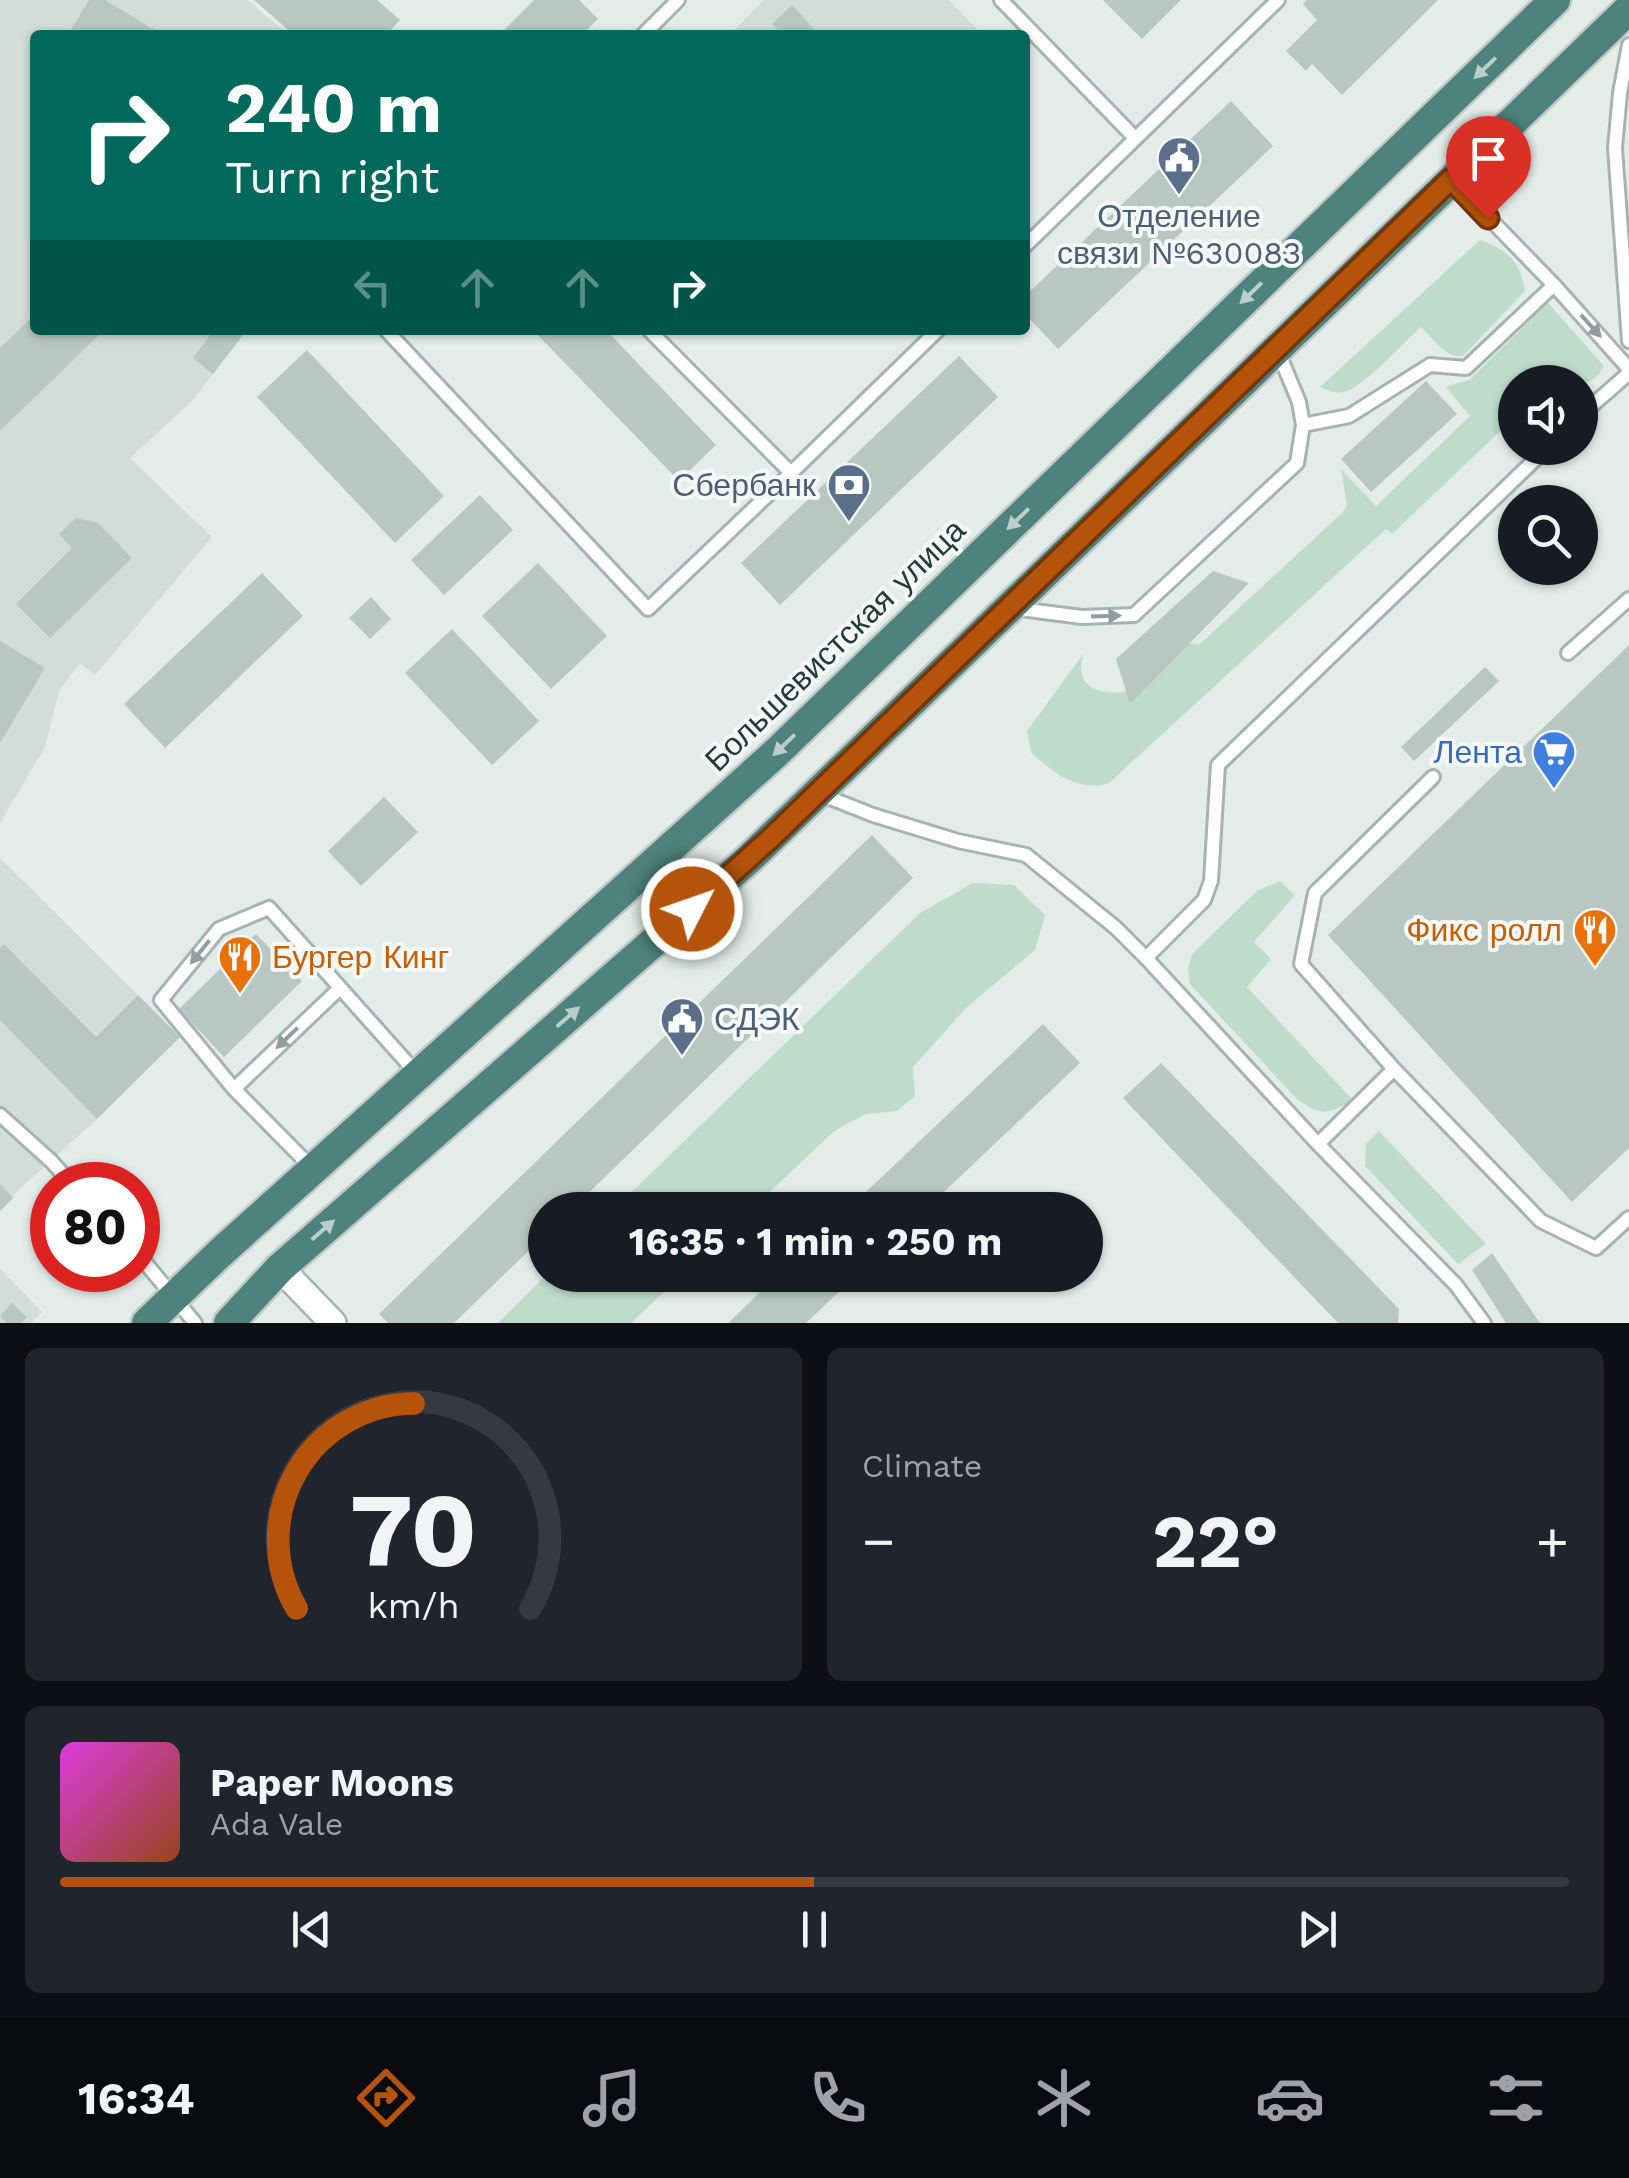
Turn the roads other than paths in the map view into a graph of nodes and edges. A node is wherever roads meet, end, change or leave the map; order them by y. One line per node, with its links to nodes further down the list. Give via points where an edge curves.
1 (678, 0): 8 (lane)
2 (1002, 0): 10 (lane)
3 (1251, 0): 7 (lane)
4 (1278, 0): 7 (lane)
5 (1556, 0): 32 (highway, Большевистская улица, one-way to 32, via 777,752)
6 (1629, 10): 11 (highway)
7 (1264, 13): 10 (lane)
8 (648, 30)
9 (1629, 45): 17 (lane, via 1615,148)
10 (1136, 138): 12 (lane)
11 (1451, 179): 13 (lane); 18 (highway)
12 (1030, 241)
13 (1554, 285): 19 (lane, one-way to 19); 21 (lane, via 1466,368 1430,365 1349,416)
14 (391, 335): 23 (lane, via 648,609)
15 (654, 335): 23 (lane)
16 (933, 335): 23 (lane)
17 (1629, 341)
18 (1277, 348): 21 (lane); 25 (highway)
19 (1629, 371): 20 (lane)
20 (1598, 399)
21 (1304, 425): 25 (lane, one-way to 21, via 1082,617 1134,615 1297,462)
22 (1529, 465): 29 (lane, via 1218,766 1204,900)
23 (791, 474)
24 (1629, 600): 26 (lane)
25 (1009, 607): 28 (highway)
26 (1568, 653)
27 (1433, 777): 31 (lane, via 1314,893 1301,964)
28 (818, 793): 29 (lane, via 873,816 1026,855); 39 (highway, one-way to 28)
29 (1146, 958): 35 (lane)
30 (340, 988): 32 (lane); 33 (lane, one-way to 33); 33 (lane, one-way to 33, via 269,908 218,929 161,1000)
31 (1394, 1070): 35 (lane); 38 (lane, via 1540,1221 1596,1248)
32 (418, 1074): 37 (highway, Большевистская улица)
33 (234, 1089): 37 (lane)
34 (0, 1115): 36 (lane)
35 (1318, 1144): 46 (lane, via 1456,1285)
36 (52, 1162)
37 (313, 1169): 41 (highway, Большевистская улица)
38 (1629, 1218)
39 (280, 1268): 44 (highway); 45 (street)
40 (160, 1282): 41 (lane)
41 (173, 1298): 42 (highway, Большевистская улица); 43 (lane)
42 (148, 1323)
43 (195, 1323)
44 (229, 1323)
45 (333, 1323)
46 (1484, 1323)

